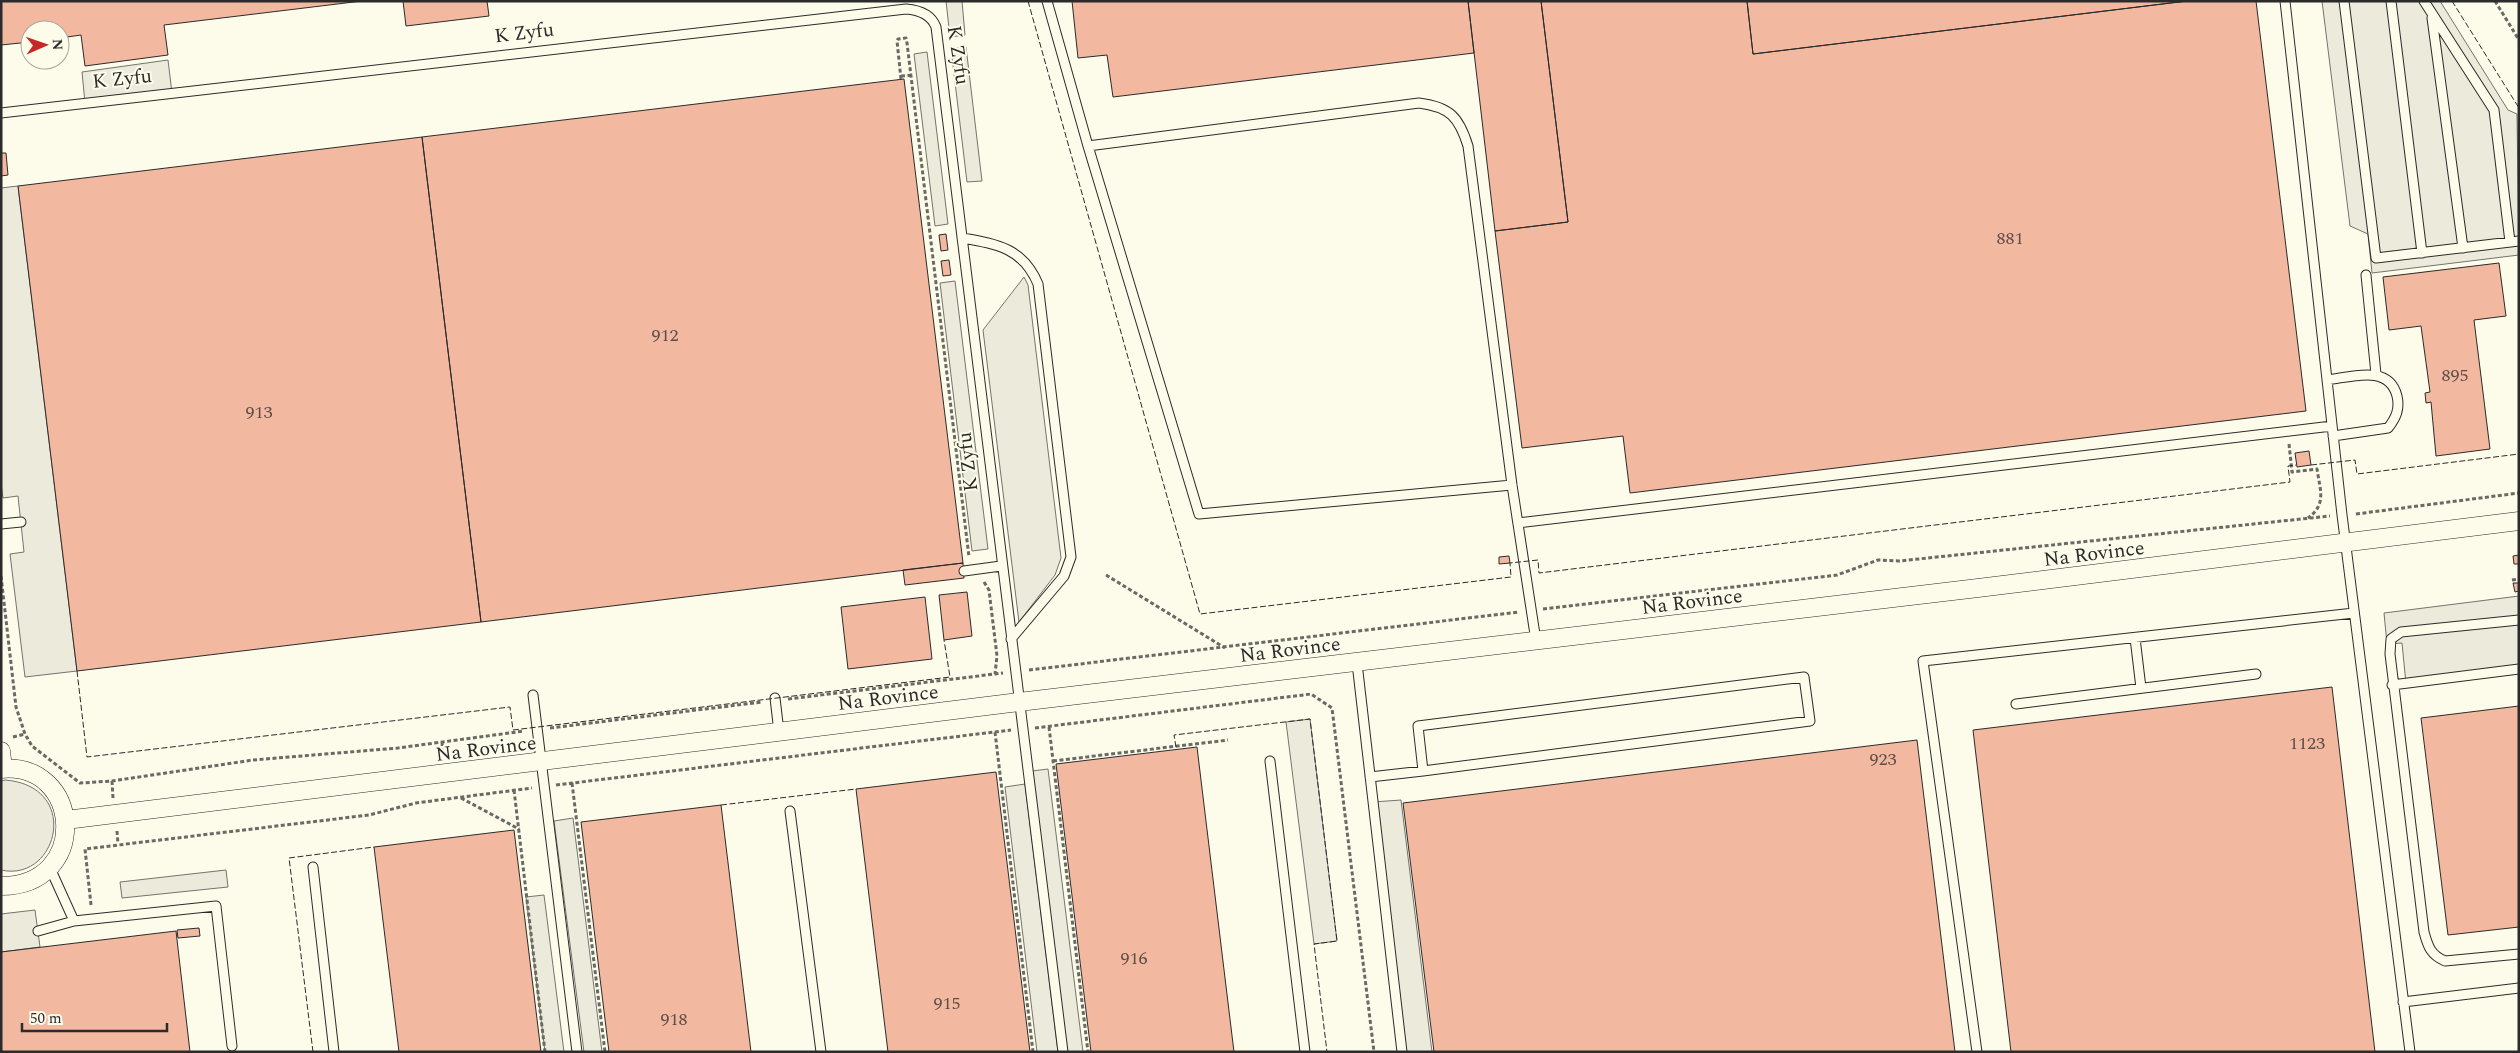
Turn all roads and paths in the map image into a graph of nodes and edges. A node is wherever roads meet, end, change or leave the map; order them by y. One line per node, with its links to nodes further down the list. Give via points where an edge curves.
1 (1047, 1): 11 (lane)
2 (2285, 1): 18 (lane)
3 (2344, 1): 15 (lane, via 2376,258)
4 (2391, 1): 15 (lane)
5 (2424, 1): 7 (lane)
6 (2495, 1): 8 (path)
7 (2432, 13): 13 (lane, via 2494,110); 14 (lane)
8 (2519, 40)
9 (912, 75): 9 (path, via 907,40 903,38 897,41 901,78); 31 (path)
10 (1, 113): 12 (lane, K Zyfu, via 912,9 926,14 936,27)
11 (1088, 146): 21 (lane, via 1199,514); 21 (lane, via 1419,103 1447,110 1457,120 1468,146)
12 (962, 238): 30 (lane, K Zyfu); 40 (lane, via 1003,247 1032,270 1039,294 1072,557 1064,576)
13 (2514, 241): 14 (lane)
14 (2463, 248): 15 (lane)
15 (2422, 253)
16 (2366, 275): 17 (lane)
17 (2376, 374): 18 (lane); 20 (lane, via 2387,378 2394,386 2396,418 2388,428)
18 (2327, 380): 20 (lane)
19 (2288, 431): 20 (lane); 24 (path, via 2292,472 2318,469 2322,502); 28 (lane)
20 (2333, 431): 23 (lane)
21 (1512, 485): 28 (lane)
22 (2519, 493): 23 (path)
23 (2342, 515): 24 (path); 29 (lane)
24 (2308, 518): 36 (path, via 1899,561 1878,560 1837,576)
25 (2519, 521): 29 (street, Na Rovince)
26 (21, 522): 27 (lane)
27 (1, 524)
28 (1518, 524): 36 (lane)
29 (2346, 543): 37 (lane); 41 (street, Na Rovince)
30 (1001, 566): 31 (lane); 40 (lane, K Zyfu)
31 (967, 570): 46 (path, via 972,580 983,582 989,590)
32 (1106, 575): 42 (path)
33 (1, 576): 56 (path, via 16,707 22,726 32,746 80,783 253,760 398,748)
34 (2519, 579): 35 (path)
35 (2512, 580)
36 (1532, 610): 41 (lane); 42 (path)
37 (2354, 613): 39 (lane); 82 (lane)
38 (2519, 620): 48 (lane, via 2395,634 2390,646)
39 (2135, 638): 49 (lane); 95 (lane, via 1923,661)
40 (1011, 639): 45 (lane, K Zyfu)
41 (1536, 641): 43 (street, Na Rovince)
42 (1226, 648): 45 (path)
43 (1357, 663): 52 (street, Na Rovince); 66 (lane)
44 (2519, 669): 48 (lane)
45 (1015, 672): 46 (path); 52 (lane, K Zyfu)
46 (996, 674): 51 (path)
47 (2256, 674): 49 (lane)
48 (2392, 685): 80 (lane, via 2429,950 2445,961)
49 (2141, 688): 53 (lane)
50 (533, 695): 56 (lane)
51 (775, 699): 56 (path); 57 (lane)
52 (1019, 702): 55 (lane, K Zyfu); 57 (street, Na Rovince)
53 (2016, 704)
54 (1049, 726): 55 (path); 61 (path); 93 (path, via 1311,694 1332,708)
55 (1022, 729): 58 (path); 90 (lane, K Zyfu)
56 (538, 730): 63 (lane)
57 (779, 732): 63 (street, Na Rovince)
58 (995, 732): 67 (path); 89 (path)
59 (1228, 740): 61 (path)
60 (1, 751): 64 (street)
61 (1053, 761): 91 (path)
62 (1270, 761): 92 (lane)
63 (542, 762): 68 (lane); 72 (street, Na Rovince)
64 (2, 768): 72 (street, via 38,776 62,803)
65 (1423, 770): 65 (lane, via 1810,721 1804,677 1418,726); 66 (lane)
66 (1370, 777): 94 (lane)
67 (572, 783): 68 (path); 87 (path)
68 (545, 786): 69 (path); 86 (lane)
69 (514, 790): 70 (path); 73 (path)
70 (461, 797): 73 (path); 77 (path, via 416,803 369,815 85,849)
71 (790, 811): 88 (lane)
72 (66, 820): 75 (street, via 63,846)
73 (519, 829): 85 (path)
74 (313, 867): 84 (lane)
75 (50, 868): 76 (street, via 35,880 17,886); 78 (lane)
76 (1, 886)
77 (92, 920): 78 (lane); 83 (lane, via 216,906)
78 (74, 921): 79 (lane)
79 (38, 931)
80 (2519, 954)
81 (2519, 988): 82 (lane)
82 (2403, 1002): 96 (lane)
83 (232, 1046)
84 (334, 1052)
85 (545, 1052)
86 (577, 1052)
87 (605, 1052)
88 (821, 1052)
89 (1033, 1052)
90 (1063, 1052)
91 (1088, 1052)
92 (1305, 1052)
93 (1374, 1052)
94 (1402, 1052)
95 (1977, 1052)
96 (2410, 1052)

